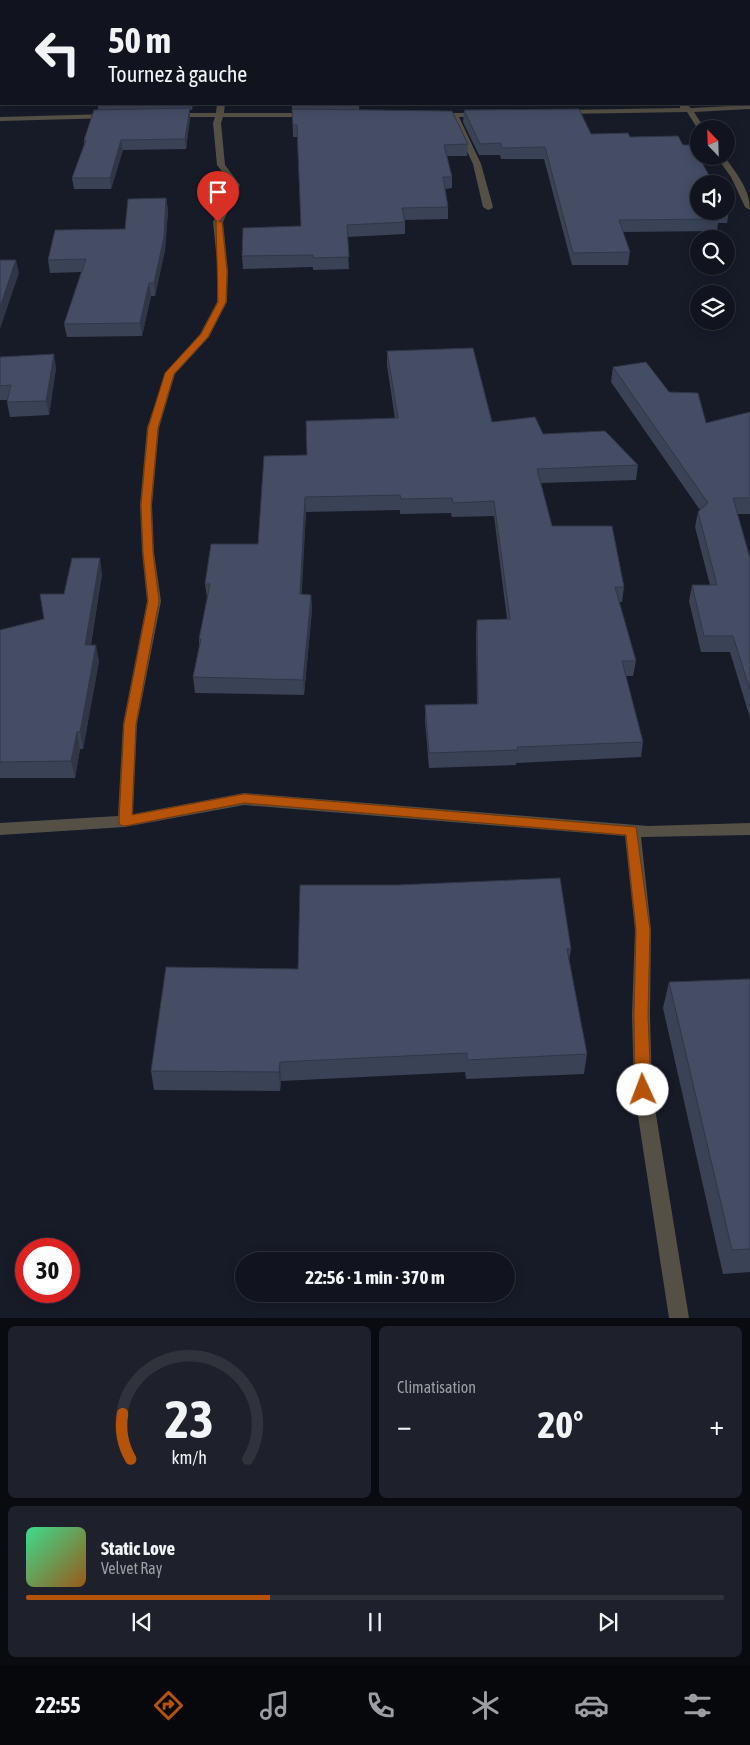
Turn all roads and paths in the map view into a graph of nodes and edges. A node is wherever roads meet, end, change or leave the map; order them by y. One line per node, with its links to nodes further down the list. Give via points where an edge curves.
1 (682, 105): 4 (street)
2 (750, 107): 4 (street)
3 (221, 109): 6 (street); 7 (street); 17 (street, via 217,123 221,165 236,185 218,222 222,302 205,335 170,373 153,428 146,505 154,601 130,724)
4 (689, 110): 5 (street); 13 (street)
5 (550, 112)
6 (163, 115)
7 (319, 115)
8 (424, 115): 9 (street)
9 (454, 115): 10 (street); 15 (street, via 477,164)
10 (493, 115)
11 (115, 116): 12 (street)
12 (0, 119)
13 (695, 120)
14 (726, 165): 16 (street)
15 (488, 207)
16 (750, 207)
17 (125, 821): 18 (street); 20 (street, via 244,799)
18 (0, 829)
19 (750, 830): 20 (street)
20 (632, 831): 21 (street, via 643,930 643,1090)
21 (679, 1318)

